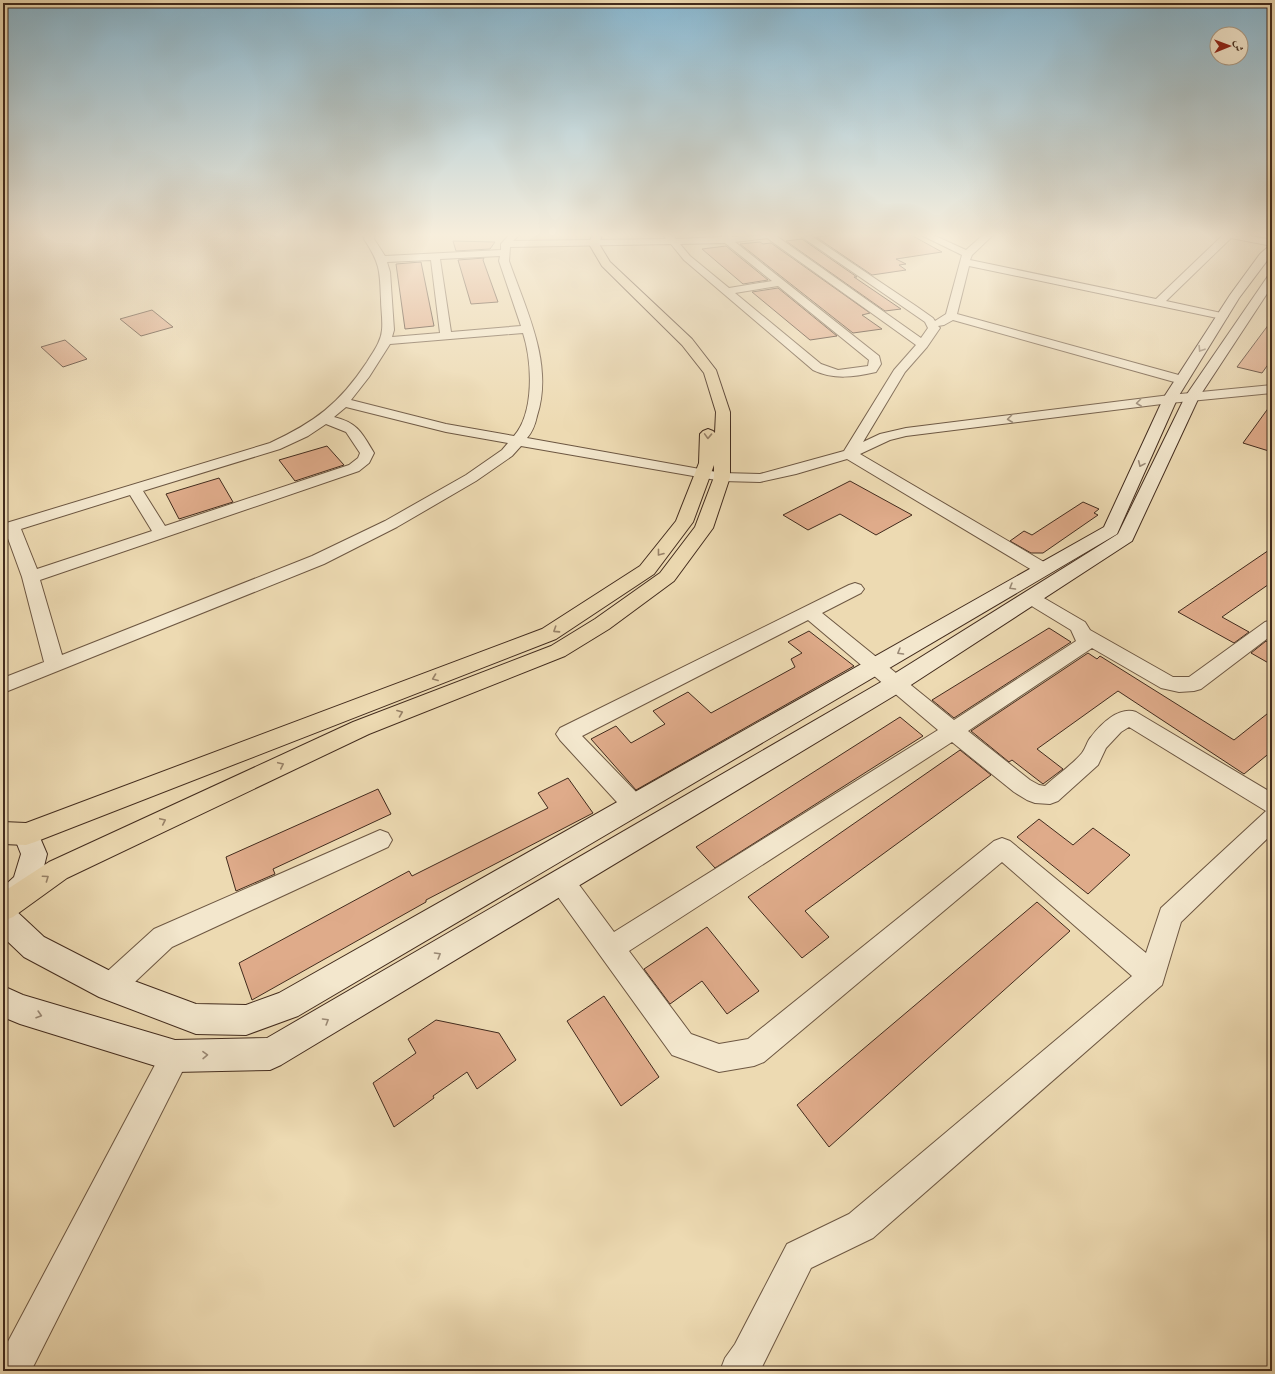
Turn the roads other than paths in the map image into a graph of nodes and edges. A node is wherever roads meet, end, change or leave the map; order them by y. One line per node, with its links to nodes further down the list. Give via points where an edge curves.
1 (386, 299): 20 (street, via 388,330)
2 (441, 299): 19 (street)
3 (517, 299): 18 (street)
4 (642, 299): 30 (main road, via 687,342 711,373 723,412)
5 (738, 299): 22 (street, via 817,367 827,372 841,375 872,369)
6 (799, 299): 22 (street, via 875,359)
7 (858, 299): 21 (street)
8 (899, 299): 17 (street, via 929,320)
9 (955, 299): 15 (street)
10 (1141, 299): 14 (street)
11 (1162, 299): 14 (street)
12 (1234, 299): 16 (main road)
13 (1255, 299): 25 (main road)
14 (1158, 303): 16 (street)
15 (951, 316): 17 (street); 25 (street)
16 (1222, 316): 25 (main road, one-way to 25)
17 (934, 328): 21 (street)
18 (527, 329): 19 (street); 28 (street, via 532,343 536,376 535,403 526,431)
19 (446, 336): 20 (street)
20 (385, 341): 26 (street, via 365,374)
21 (923, 345): 23 (street)
22 (875, 364): 23 (street)
23 (900, 370): 29 (street)
24 (1272, 389): 25 (street)
25 (1177, 396): 29 (street); 34 (main road, one-way to 34, via 1111,530); 37 (main road, via 1126,537)
26 (343, 402): 27 (street); 28 (street, via 446,428)
27 (324, 419): 31 (street, via 303,433 275,446); 33 (street, via 346,424 368,453 354,468)
28 (517, 441): 30 (street); 41 (street, via 507,453 471,478 391,524 318,560)
29 (849, 454): 30 (street, via 760,478); 34 (street)
30 (712, 476): 49 (main road, one-way to 49, via 684,522 647,570 549,634 59,822); 52 (main road, one-way to 30, via 58,870 361,728 558,651 602,624 667,577 704,528)
31 (134, 489): 32 (street); 33 (street)
32 (7, 528): 35 (street)
33 (160, 533): 35 (street)
34 (1043, 569): 42 (main road, one-way to 42)
35 (30, 577): 41 (street)
36 (855, 589): 38 (street)
37 (1031, 598): 40 (street, via 1078,626); 43 (main road)
38 (810, 612): 42 (street); 47 (street, via 567,734)
39 (1272, 626): 40 (street, via 1194,684 1179,685 1168,683)
40 (1083, 634): 45 (street, via 1086,643)
41 (55, 665): 44 (street)
42 (875, 666): 43 (street); 47 (main road)
43 (895, 684): 45 (street); 51 (main road)
44 (3, 686)
45 (954, 730): 46 (street, via 1022,786 1035,794 1050,795 1090,759 1098,744 1114,726 1129,717); 54 (street)
46 (1272, 804)
47 (634, 805): 56 (main road, via 287,1005 246,1020 196,1019)
48 (1272, 819): 55 (street, via 1170,916)
49 (15, 833): 52 (main road, via 34,854 26,883)
50 (380, 840): 56 (street, via 163,938)
51 (562, 882): 54 (street); 58 (main road, one-way to 51, via 270,1054)
52 (3, 907)
53 (3, 918): 56 (main road, via 34,946)
54 (611, 948): 55 (street, via 682,1045 719,1058 754,1052 1002,848)
55 (1152, 976): 60 (street, via 861,1226 799,1256 748,1357)
56 (110, 987)
57 (3, 1001): 58 (main road, one-way to 58, via 20,1009)
58 (175, 1056): 59 (street)
59 (14, 1370)
60 (738, 1371)

